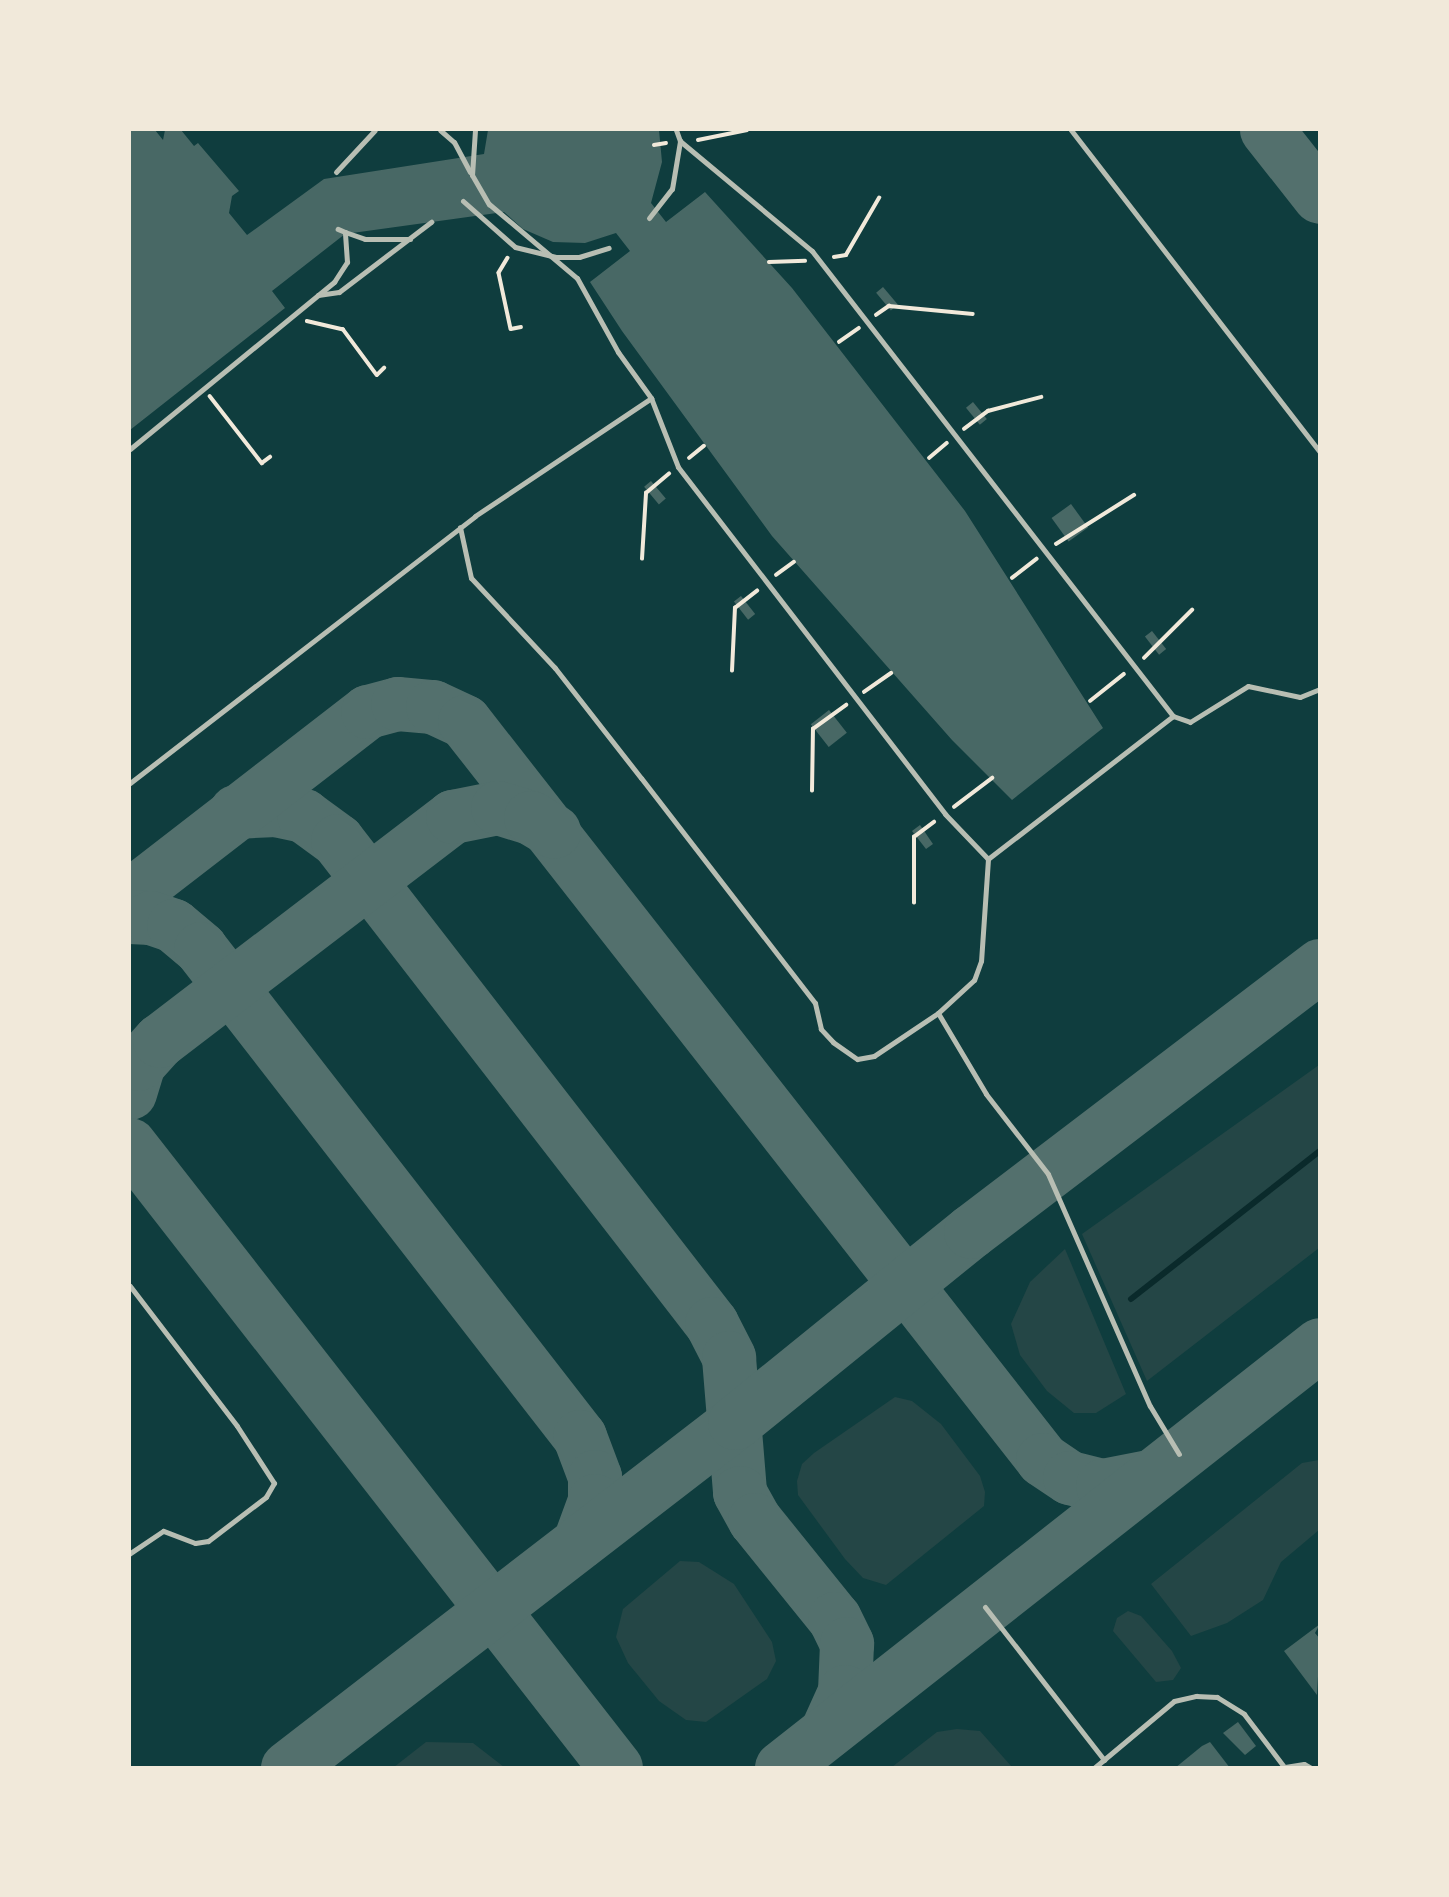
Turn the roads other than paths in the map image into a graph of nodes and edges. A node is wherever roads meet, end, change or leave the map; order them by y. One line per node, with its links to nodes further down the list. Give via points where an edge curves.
1 (364, 130): 7 (lane)
2 (375, 130): 7 (lane)
3 (443, 130): 10 (lane)
4 (475, 130): 10 (lane)
5 (676, 130): 8 (lane)
6 (1071, 130): 20 (lane)
7 (365, 137): 9 (lane)
8 (680, 141): 12 (lane, via 671,189); 23 (lane, via 819,260)
9 (337, 172)
10 (472, 175): 16 (lane, via 502,219)
11 (463, 201): 16 (lane, via 515,247)
12 (649, 218)
13 (431, 222): 14 (lane)
14 (410, 239): 17 (lane, via 339,292); 17 (lane, via 365,239 342,230 343,270)
15 (609, 248): 16 (lane, via 579,257)
16 (556, 257): 18 (lane, via 577,278 618,352)
17 (317, 295): 19 (lane)
18 (651, 398): 21 (lane); 25 (lane, via 678,467 945,814)
19 (130, 449)
20 (1320, 452)
21 (460, 527): 24 (lane); 26 (lane, via 471,578 555,668 634,768 815,1003 821,1029 833,1042 858,1059 874,1056)
22 (1320, 690): 23 (lane, via 1300,697 1248,686 1190,722)
23 (1173, 716): 25 (lane)
24 (130, 783)
25 (988, 859): 26 (lane, via 981,961 974,980)
26 (938, 1013): 28 (lane, via 986,1094 1048,1174 1150,1406)
27 (130, 1286): 29 (lane, via 237,1426 274,1483 266,1497 208,1541 195,1543 163,1531)
28 (1179, 1454)
29 (130, 1552)
30 (985, 1607): 31 (lane)
31 (1104, 1760): 32 (lane, via 1174,1701 1196,1696 1217,1697 1244,1714); 33 (lane)
32 (1285, 1767): 34 (lane, via 1304,1764)
33 (1094, 1768)
34 (1311, 1768)

